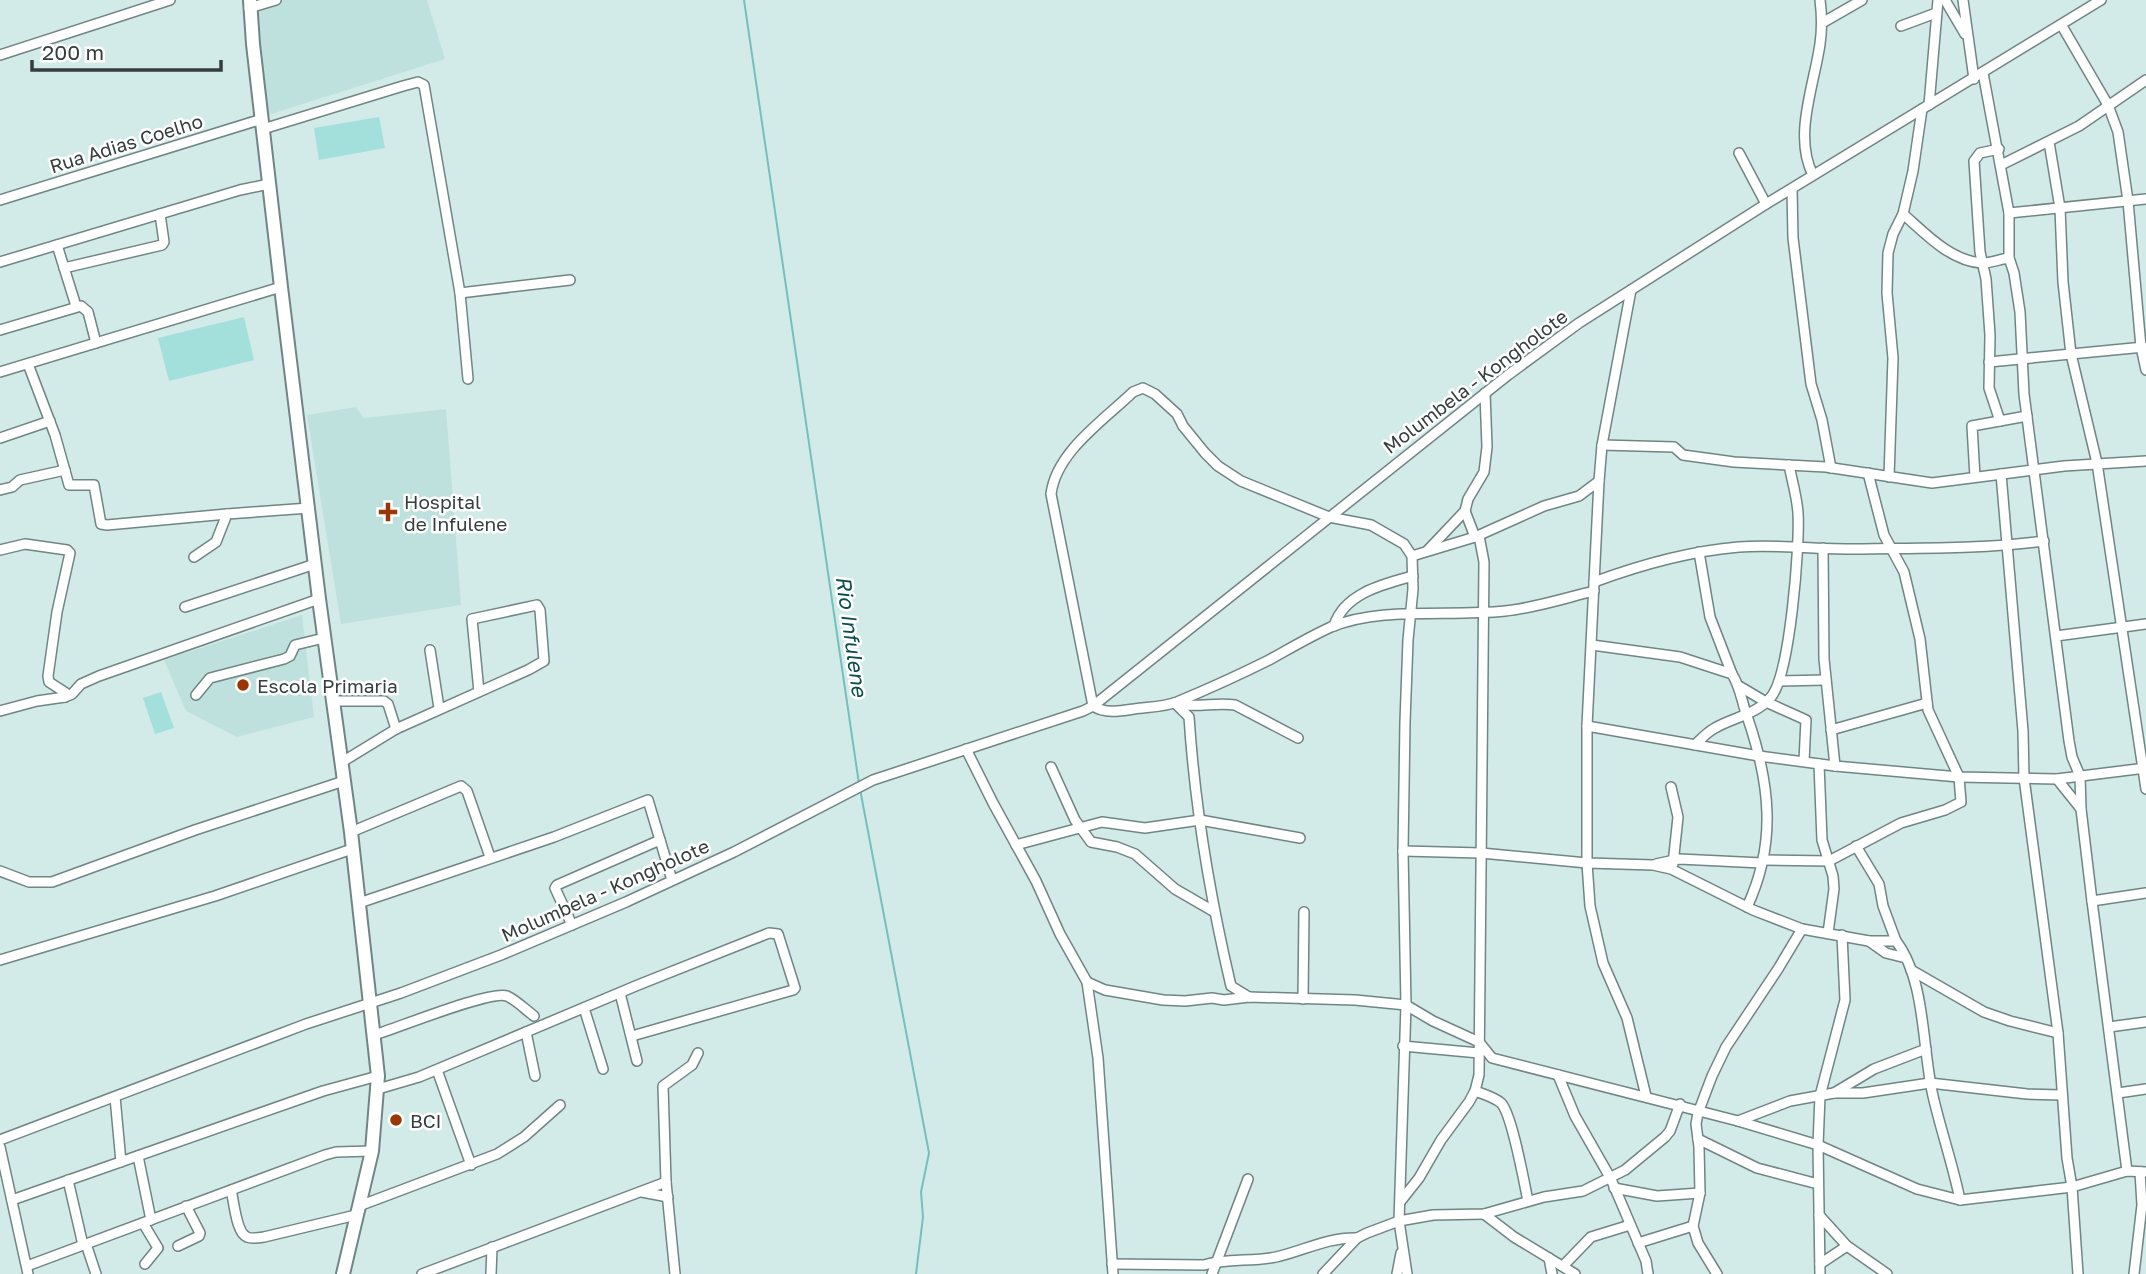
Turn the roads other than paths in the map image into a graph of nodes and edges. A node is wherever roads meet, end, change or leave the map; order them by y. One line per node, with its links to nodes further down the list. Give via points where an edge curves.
1 (170, 0): 15 (street)
2 (276, 0): 9 (street)
3 (1821, 0): 11 (street)
4 (1862, 0): 11 (street)
5 (1938, 0): 10 (street)
6 (1945, 0): 14 (street)
7 (1963, 0): 14 (street)
8 (2101, 0): 13 (street, Molumbela - Kongholote)
9 (250, 4): 21 (highway)
10 (1936, 13): 12 (street); 20 (street)
11 (1822, 23): 26 (street, via 1806,122 1806,158)
12 (1900, 26)
13 (2062, 26): 16 (street, Molumbela - Kongholote); 19 (street)
14 (1968, 39): 17 (street)
15 (0, 55)
16 (1983, 73): 17 (street, Molumbela - Kongholote); 23 (street)
17 (1974, 79): 20 (street, Molumbela - Kongholote)
18 (2146, 80): 19 (street)
19 (2108, 105): 22 (street); 31 (street, via 2118,132)
20 (1926, 107): 26 (street, Molumbela - Kongholote); 36 (street)
21 (263, 124): 27 (highway); 30 (street, Rua Adias Coelho); 45 (street, Rua Adias Coelho, via 422,83)
22 (2049, 142): 25 (street); 33 (street)
23 (1999, 149): 25 (street); 40 (street, via 1980,153 1974,161)
24 (1739, 153): 32 (street)
25 (2001, 165): 34 (street)
26 (1813, 175): 28 (street, Molumbela - Kongholote)
27 (269, 184): 35 (street); 43 (highway)
28 (1792, 189): 32 (street, Molumbela - Kongholote); 66 (street, via 1809,374)
29 (2146, 199): 31 (street)
30 (0, 200)
31 (2128, 201): 33 (street); 49 (street)
32 (1766, 204): 44 (street, Molumbela - Kongholote)
33 (2060, 208): 34 (street); 50 (street)
34 (2009, 213): 38 (street)
35 (160, 214): 37 (street); 41 (street, via 162,245)
36 (1903, 214): 40 (street, via 1946,250); 71 (street, via 1888,253 1894,358)
37 (57, 244): 39 (street); 41 (street)
38 (2009, 258): 40 (street); 51 (street, via 2019,299)
39 (0, 262)
40 (1982, 263): 52 (street)
41 (64, 268): 46 (street)
42 (570, 280): 45 (street)
43 (281, 287): 48 (street); 77 (highway)
44 (1631, 290): 57 (street, Molumbela - Kongholote); 62 (street)
45 (460, 293): 56 (street)
46 (76, 306): 47 (street); 48 (street, via 88,312)
47 (0, 330)
48 (96, 343): 53 (street)
49 (2143, 347): 50 (street); 54 (street)
50 (2071, 354): 51 (street); 64 (street)
51 (2023, 359): 52 (street); 58 (street)
52 (1990, 362): 60 (street, via 1989,388)
53 (28, 363): 55 (street); 59 (street)
54 (2146, 370)
55 (0, 372)
56 (468, 379)
57 (1485, 393): 78 (street, via 1486,466); 80 (street, Molumbela - Kongholote)
58 (2027, 416): 60 (street); 68 (street)
59 (50, 421): 61 (street); 67 (street)
60 (2000, 421): 72 (street, via 1972,426)
61 (0, 438)
62 (1602, 445): 65 (street, via 1674,447 1683,456); 73 (street)
63 (2146, 461): 64 (street)
64 (2097, 464): 68 (street); 101 (street)
65 (1789, 465): 66 (street); 85 (street, via 1798,511)
66 (1831, 468): 69 (street)
67 (65, 470): 74 (street, via 20,480); 79 (street, via 69,485 94,485 103,525)
68 (2034, 470): 70 (street); 82 (street)
69 (1868, 473): 71 (street); 84 (street)
70 (2001, 474): 72 (street); 83 (street)
71 (1889, 477): 72 (street, via 1932,483)
72 (1975, 478)
73 (1599, 481): 75 (street); 76 (street)
74 (0, 490)
75 (1578, 496): 76 (street); 81 (street)
76 (1598, 498): 94 (street)
77 (309, 508): 79 (street); 92 (highway)
78 (1465, 511): 81 (street); 88 (street)
79 (227, 514): 91 (street, via 216,542)
80 (1329, 517): 90 (street, via 1371,524 1404,544); 118 (street, Molumbela - Kongholote); 118 (street, via 1241,481 1205,453 1177,414 1155,394 1143,388 1133,392 1075,445 1052,482)
81 (1477, 536): 88 (street); 97 (street, via 1484,562)
82 (2044, 541): 83 (street); 102 (street)
83 (2006, 546): 84 (street); 138 (street)
84 (1890, 547): 86 (street); 117 (street, via 1902,565 1913,608)
85 (1796, 548): 86 (street); 89 (street); 108 (street, via 1792,611)
86 (1823, 548): 107 (street)
87 (0, 550): 113 (street, via 25,544 71,553 48,676 49,682 64,689)
88 (1428, 550): 90 (street)
89 (1699, 552): 94 (street); 106 (street, via 1710,617)
90 (1412, 556): 93 (street)
91 (194, 558)
92 (315, 564): 95 (highway); 96 (street)
93 (1413, 576): 98 (street); 100 (street, via 1367,591 1347,605)
94 (1594, 587): 97 (street, via 1526,608); 104 (street)
95 (319, 599): 103 (highway); 113 (street, via 99,676)
96 (185, 607)
97 (1483, 612): 98 (street); 154 (street)
98 (1412, 614): 100 (street, via 1391,613); 153 (street)
99 (2146, 624): 101 (street)
100 (1334, 626): 112 (street)
101 (2120, 626): 102 (street); 135 (street)
102 (2056, 636): 136 (street, via 2069,741)
103 (324, 638): 111 (street, via 295,645 290,656 278,662 211,678); 114 (highway)
104 (1592, 646): 106 (street, via 1680,657); 123 (street)
105 (430, 650): 119 (street)
106 (1732, 674): 109 (street)
107 (1826, 680): 108 (street); 125 (street)
108 (1779, 681): 115 (street)
109 (1739, 686): 115 (street); 122 (street)
110 (479, 692): 110 (street, via 544,661 537,605 473,618); 119 (street)
111 (196, 695)
112 (1195, 696): 116 (street); 121 (street)
113 (65, 697): 120 (street)
114 (333, 701): 124 (street, via 384,701); 131 (highway)
115 (1766, 702): 122 (street); 130 (street, via 1806,720)
116 (1176, 703): 118 (street, via 1111,711); 121 (street)
117 (1927, 704): 125 (street); 137 (street)
118 (1093, 705): 128 (street, Molumbela - Kongholote, via 1070,717)
119 (439, 708): 124 (street)
120 (0, 711)
121 (1190, 712): 126 (street, via 1235,705); 144 (street)
122 (1746, 715): 127 (street, via 1715,728); 129 (street)
123 (1587, 726): 127 (street); 159 (street)
124 (396, 729): 131 (street)
125 (1831, 730): 133 (street)
126 (1298, 738)
127 (1695, 745): 129 (street)
128 (966, 749): 150 (street); 162 (street, Molumbela - Kongholote, via 846,792)
129 (1759, 756): 130 (street); 157 (street, via 1768,805)
130 (1804, 761): 132 (street)
131 (342, 762): 140 (highway)
132 (1819, 764): 133 (street); 149 (street)
133 (1835, 765): 137 (street)
134 (1051, 767): 145 (street)
135 (2144, 768): 136 (street); 142 (street)
136 (2080, 776): 139 (street); 143 (street)
137 (1959, 777): 138 (street); 151 (street, via 1962,792 1957,806 1910,819)
138 (2024, 778): 139 (street); 191 (street)
139 (2056, 779): 143 (street)
140 (344, 781): 146 (highway); 161 (street, via 52,882 38,884)
141 (1671, 787): 160 (street, via 1677,810)
142 (2146, 789)
143 (2081, 809): 164 (street)
144 (1200, 820): 145 (street, via 1145,828 1102,822); 147 (street); 167 (street)
145 (1081, 827): 150 (street); 167 (street, via 1091,842 1135,854 1175,889)
146 (351, 832): 152 (highway); 155 (street, via 461,786 467,791)
147 (1300, 838)
148 (660, 840): 155 (street, via 647,800); 162 (street); 169 (street, via 557,885)
149 (1822, 840): 156 (street); 158 (street)
150 (1016, 845): 178 (street)
151 (1856, 846): 158 (street); 174 (street, via 1879,884)
152 (352, 849): 165 (highway); 176 (street, via 215,896)
153 (1403, 851): 154 (street); 185 (street)
154 (1481, 853): 159 (street); 195 (street)
155 (490, 857): 165 (street)
156 (1814, 860): 157 (street); 158 (street)
157 (1763, 861): 160 (street); 166 (street)
158 (1829, 861): 171 (street, via 1834,889)
159 (1587, 863): 160 (street); 209 (street, via 1593,927 1629,1025)
160 (1673, 864): 166 (street)
161 (0, 871)
162 (673, 880): 169 (street, Molumbela - Kongholote)
163 (2146, 893): 164 (street)
164 (2092, 901): 189 (street)
165 (359, 903): 184 (highway)
166 (1747, 907): 170 (street)
167 (1213, 911): 179 (street)
168 (1304, 912): 183 (street)
169 (572, 925): 184 (street, Molumbela - Kongholote)
170 (1802, 929): 171 (street); 215 (street, via 1726,1047)
171 (1828, 933): 172 (street)
172 (1842, 935): 173 (street); 210 (street, via 1845,1000)
173 (1869, 941): 174 (street); 175 (street, via 1886,953)
174 (1896, 941): 175 (street)
175 (1906, 958): 177 (street)
176 (0, 960)
177 (1911, 970): 191 (street, via 1984,1012); 196 (street)
178 (1087, 982): 182 (street, via 1105,990 1163,1000); 260 (street, via 1098,1058)
179 (1231, 986): 181 (street); 182 (street)
180 (620, 993): 186 (street); 193 (street); 193 (street, via 774,932 794,988)
181 (1249, 997): 182 (street); 183 (street)
182 (1212, 998)
183 (1303, 999): 185 (street)
184 (370, 1003): 192 (highway); 212 (street, Molumbela - Kongholote)
185 (1406, 1005): 194 (street); 195 (street)
186 (583, 1008): 190 (street); 199 (street)
187 (534, 1016): 192 (street, via 501,995)
188 (2146, 1022): 189 (street)
189 (2109, 1027): 208 (street)
190 (526, 1032): 200 (street); 202 (street)
191 (2057, 1033): 211 (street)
192 (374, 1035): 203 (highway)
193 (632, 1036): 198 (street)
194 (1404, 1046): 195 (street); 240 (street)
195 (1479, 1048): 201 (street, via 1492,1058); 206 (street)
196 (1926, 1049): 204 (street); 207 (street, via 1874,1069)
197 (698, 1054): 229 (street, via 692,1065 663,1086)
198 (637, 1061)
199 (603, 1069)
200 (436, 1070): 203 (street); 224 (street)
201 (1558, 1075): 209 (street); 230 (street)
202 (534, 1076)
203 (378, 1083): 221 (highway); 222 (street, via 323,1091)
204 (1930, 1083): 207 (street); 211 (street); 238 (street)
205 (2146, 1089): 208 (street)
206 (1475, 1091): 239 (street, via 1499,1101 1504,1108); 240 (street)
207 (1834, 1093): 210 (street)
208 (2118, 1093): 225 (street)
209 (1646, 1096): 213 (street)
210 (1820, 1096): 216 (street, via 1790,1101); 219 (street)
211 (2062, 1096): 232 (street)
212 (116, 1097): 218 (street, Molumbela - Kongholote); 223 (street)
213 (1680, 1104): 215 (street); 230 (street, via 1665,1137)
214 (559, 1105): 224 (street, via 524,1137)
215 (1699, 1110): 216 (street); 217 (street)
216 (1738, 1121): 219 (street)
217 (1698, 1139): 231 (street, via 1757,1168); 235 (street)
218 (0, 1140)
219 (1818, 1145): 231 (street); 238 (street, via 1917,1189)
220 (0, 1147): 237 (street)
221 (372, 1151): 233 (street, via 325,1155); 242 (highway)
222 (138, 1156): 223 (street); 246 (street)
223 (121, 1162): 228 (street)
224 (471, 1165): 242 (street)
225 (2127, 1171): 226 (street); 232 (street)
226 (2143, 1172): 278 (street)
227 (1248, 1179): 257 (street)
228 (68, 1180): 237 (street); 251 (street)
229 (666, 1182): 234 (street); 236 (street)
230 (1613, 1183): 235 (street, via 1657,1196); 239 (street); 247 (street)
231 (1818, 1184): 244 (street)
232 (2073, 1187): 238 (street); 277 (street)
233 (231, 1190): 241 (street); 242 (street, via 240,1230 250,1238)
234 (640, 1192): 236 (street); 254 (street)
235 (1700, 1193): 248 (street)
236 (668, 1197): 267 (street)
237 (12, 1200): 262 (street)
238 (1960, 1200)
239 (1528, 1201): 243 (street)
240 (1400, 1202): 245 (street)
241 (186, 1206): 246 (street); 252 (street, via 200,1233)
242 (358, 1211): 264 (highway)
243 (1484, 1214): 245 (street); 256 (street)
244 (1819, 1215): 253 (street); 261 (street)
245 (1399, 1221): 249 (street); 255 (street)
246 (147, 1222): 251 (street); 258 (street, via 158,1248)
247 (1630, 1225): 250 (street); 259 (street, via 1591,1237)
248 (1693, 1226): 250 (street); 275 (street)
249 (1357, 1238): 257 (street, via 1337,1239 1276,1257); 269 (street)
250 (1638, 1242): 274 (street)
251 (85, 1244): 262 (street); 263 (street)
252 (178, 1246)
253 (1847, 1246): 261 (street); 276 (street)
254 (492, 1247): 265 (street); 266 (street)
255 (1402, 1248): 270 (street); 271 (street)
256 (1549, 1258): 259 (street); 272 (street)
257 (1215, 1262): 260 (street); 268 (street)
258 (145, 1264)
259 (1563, 1266): 273 (street)
260 (1112, 1269)
261 (1820, 1269)
262 (27, 1270)
263 (96, 1274)
264 (343, 1274)
265 (422, 1274)
266 (491, 1274)
267 (675, 1274)
268 (1212, 1274)
269 (1323, 1274)
270 (1397, 1274)
271 (1407, 1274)
272 (1552, 1274)
273 (1575, 1274)
274 (1648, 1274)
275 (1717, 1274)
276 (1887, 1274)
277 (2078, 1274)
278 (2134, 1274)

